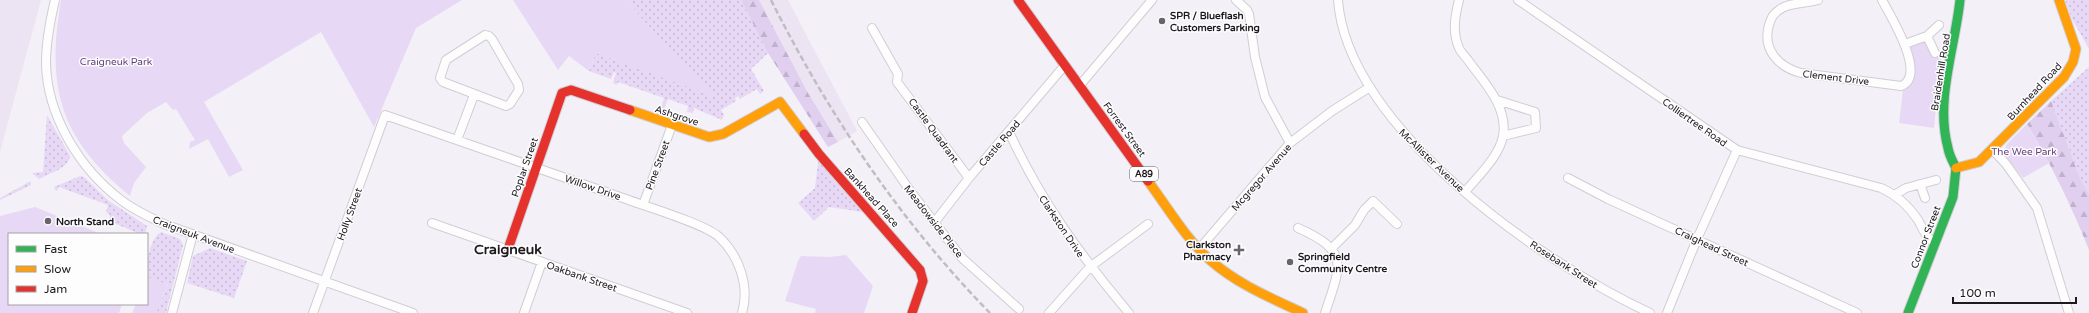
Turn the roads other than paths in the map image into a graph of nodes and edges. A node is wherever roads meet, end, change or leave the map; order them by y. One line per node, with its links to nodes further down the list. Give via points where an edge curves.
1 (55, 0): 49 (street, Craigneuk Avenue, via 47,41 46,65 55,111 74,149 96,176 123,201 164,224)
2 (1018, 0): 17 (street, Forrest Street / A89)
3 (1152, 0): 18 (street)
4 (1236, 0): 30 (street, via 1249,14 1255,58 1265,97)
5 (1338, 0): 19 (street, McAllister Avenue, via 1346,35)
6 (1459, 0): 22 (street, via 1454,23 1459,48)
7 (1518, 0): 31 (street, Colliertree Road)
8 (1818, 0): 15 (street, Clement Drive, via 1780,8 1772,16 1766,35 1769,49 1778,62 1791,71 1901,86 1908,80 1908,54)
9 (1882, 0): 15 (street, Clement Drive)
10 (1960, 0): 34 (street, Braidenhill Road, via 1944,102 1945,141 1950,159)
11 (2059, 0): 32 (street, Burnhead Road, via 2076,49 2075,56 2064,77)
12 (1939, 26): 14 (street)
13 (872, 28): 35 (street, Castle Quadrant, via 898,74 897,82)
14 (1927, 36): 15 (street); 16 (street)
15 (1905, 44)
16 (1935, 53)
17 (1065, 65): 18 (street, Forrest Street / A89); 27 (street, Castle Road)
18 (1080, 85): 52 (street, Forrest Street / A89, via 1175,218)
19 (1370, 87): 30 (street, Mcgregor Avenue, via 1332,111); 39 (street, McAllister Avenue, via 1399,129)
20 (562, 93): 26 (street, Ashgrove, via 571,90); 33 (street, Poplar Street)
21 (474, 95): 21 (street, via 443,82 440,78 446,60 485,35 489,36 518,84 518,90 515,99 506,106); 29 (street)
22 (1497, 100): 28 (street); 28 (street, via 1535,112 1536,128)
23 (780, 102): 26 (street, Ashgrove, via 723,134 709,137); 65 (street, Bankhead Place, via 819,154 920,270 923,280)
24 (385, 115): 29 (street, Willow Drive); 57 (street, Holly Street)
25 (862, 122): 45 (street, Meadowside Place)
26 (672, 125): 42 (street, Pine Street)
27 (1008, 132): 35 (street, Castle Road); 56 (street, Clarkston Drive, via 1026,170 1049,208)
28 (1503, 136): 39 (street, via 1491,160)
29 (457, 140): 33 (street, Willow Drive)
30 (1290, 143): 52 (street, Mcgregor Avenue)
31 (1737, 150): 40 (street, Colliertree Road); 50 (street)
32 (1993, 150): 34 (street, Burnhead Road, via 1979,162); 74 (street, via 2037,208)
33 (536, 167): 42 (street, Willow Drive); 54 (street, Poplar Street)
34 (1956, 168): 51 (street, Connor Street, via 1953,197)
35 (969, 178): 45 (street, Castle Road)
36 (1568, 178): 50 (street, Craighead Street)
37 (1936, 180): 38 (street)
38 (1920, 184): 40 (street); 41 (street)
39 (1465, 192): 43 (street, McAllister Avenue)
40 (1896, 194): 51 (street, Colliertree Road, via 1911,209 1928,239)
41 (1925, 198)
42 (643, 205): 64 (street, Willow Drive, via 700,226 718,236 734,255 741,272 745,291)
43 (1482, 207): 70 (street, Rosebank Street, via 1545,253 1618,298)
44 (432, 223): 54 (street, Oakbank Street)
45 (934, 223): 58 (street, Meadowside Place, via 962,258)
46 (1148, 224): 56 (street)
47 (1397, 224): 53 (street, via 1373,201 1355,225)
48 (1298, 228): 53 (street, via 1322,239)
49 (193, 234): 57 (street, Craigneuk Avenue); 59 (street)
50 (1697, 239): 71 (street); 72 (street, Craighead Street, via 1791,285)
51 (1934, 243): 73 (street, Connor Street)
52 (1200, 248): 68 (street, Forrest Street / A89, via 1210,260 1231,276)
53 (1332, 248): 69 (street, via 1337,258 1337,278)
54 (508, 249): 55 (street, Oakbank Street)
55 (542, 262): 62 (street); 63 (street, Oakbank Street)
56 (1090, 267): 66 (street); 67 (street, Clarkston Drive)
57 (324, 281): 60 (street, Holly Street); 61 (street, Craigneuk Avenue)
58 (1019, 309)
59 (172, 313)
60 (313, 313)
61 (413, 313)
62 (524, 313)
63 (687, 313)
64 (742, 313)
65 (912, 313)
66 (1049, 313)
67 (1128, 313)
68 (1303, 313)
69 (1325, 313)
70 (1650, 313)
71 (1667, 313)
72 (1857, 313)
73 (1908, 313)
74 (2069, 313)

